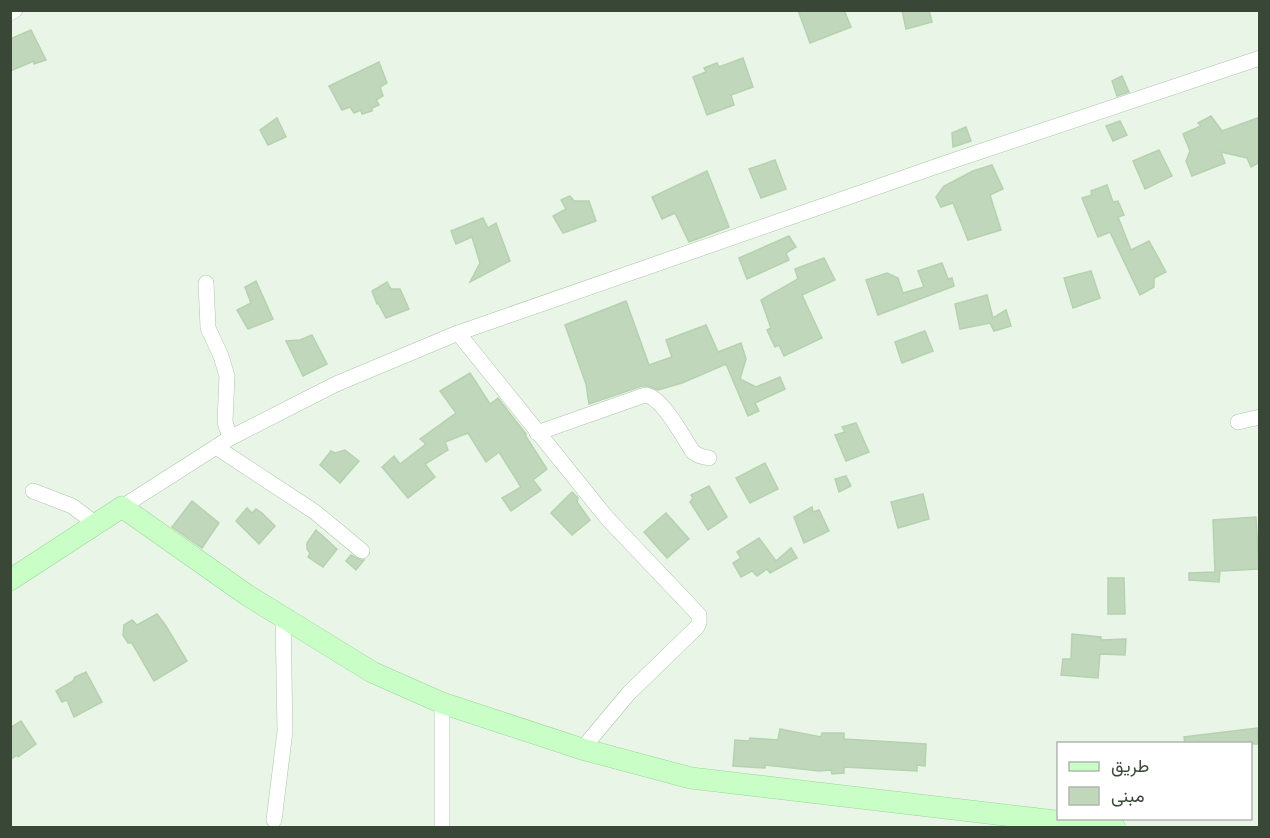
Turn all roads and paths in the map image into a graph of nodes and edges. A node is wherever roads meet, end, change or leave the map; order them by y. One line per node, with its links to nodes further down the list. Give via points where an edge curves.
1 (15, 10): 2 (street)
2 (10, 13)
3 (1260, 58): 5 (street)
4 (206, 283): 9 (street, via 208,328 227,376 225,422)
5 (458, 333): 8 (street); 9 (street, via 336,384)
6 (1260, 417): 7 (street)
7 (1238, 422)
8 (537, 433): 11 (street, via 650,395 666,411 693,452); 19 (street, via 607,518 700,618 697,627 629,693)
9 (230, 438): 10 (street)
10 (216, 447): 13 (street); 15 (street, via 306,505)
11 (709, 458)
12 (33, 491): 14 (street, via 72,506)
13 (122, 507): 14 (main road); 17 (main road)
14 (96, 524): 16 (main road)
15 (362, 551)
16 (10, 580)
17 (283, 618): 18 (main road, via 372,672); 20 (street, via 285,731)
18 (442, 703): 19 (main road); 23 (street)
19 (582, 749): 21 (main road, via 691,778)
20 (274, 820)
21 (1057, 820)
22 (1060, 820): 24 (main road)
23 (442, 828)
24 (1115, 828)

